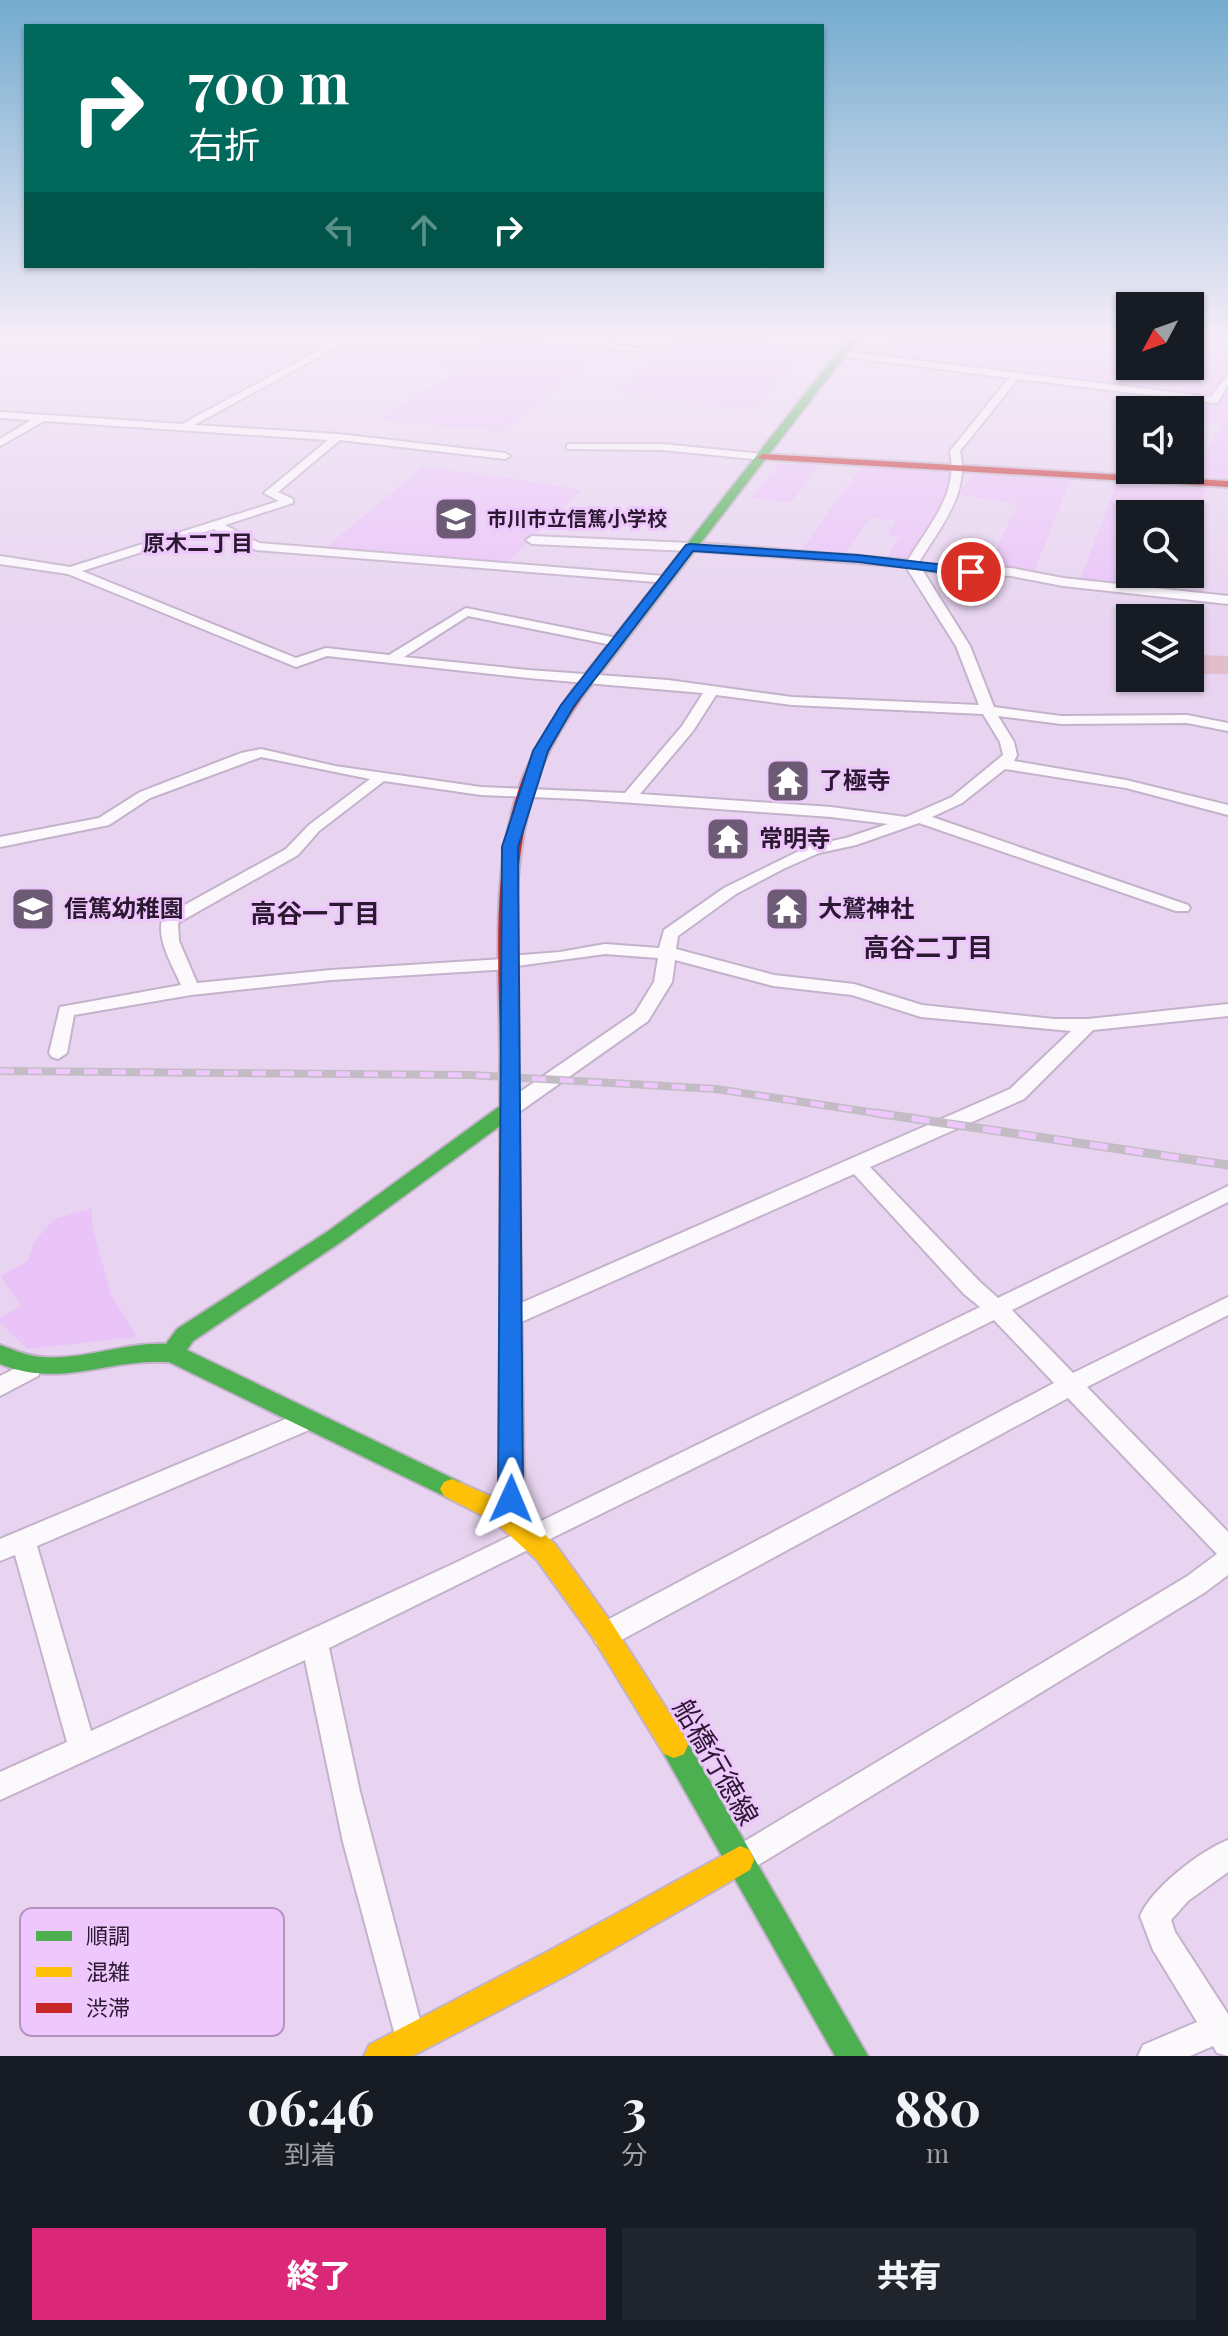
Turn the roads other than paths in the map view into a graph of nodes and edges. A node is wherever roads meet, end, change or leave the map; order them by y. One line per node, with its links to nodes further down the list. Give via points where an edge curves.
1 (20, 431): 6 (street)
2 (261, 431): 5 (street)
3 (783, 431): 9 (main road)
4 (971, 431): 10 (street, via 955,451)
5 (338, 437): 8 (street); 12 (street, via 270,493 289,501)
6 (0, 443)
7 (571, 447): 9 (street, via 662,447)
8 (505, 456)
9 (763, 457): 10 (main road); 14 (main road)
10 (959, 467): 11 (main road); 16 (street, via 954,493)
11 (1228, 484)
12 (218, 526): 17 (street); 18 (street, via 256,546)
13 (532, 540): 14 (street)
14 (690, 548): 16 (street); 18 (main road)
15 (0, 560): 17 (street)
16 (912, 565): 19 (street); 24 (street, via 963,646)
17 (71, 571): 21 (street, via 296,663 326,652)
18 (664, 580): 20 (main road)
19 (1228, 600)
20 (617, 642): 21 (street, via 466,612); 22 (main road)
21 (393, 658): 22 (street)
22 (587, 678): 23 (street); 28 (main road, via 553,728)
23 (712, 690): 24 (street, via 806,702); 29 (street, via 688,728)
24 (988, 710): 25 (street, via 1061,720 1187,719); 26 (street, via 1007,742 1010,755)
25 (1228, 727)
26 (1003, 764): 30 (street, via 1126,784); 31 (street, via 972,790)
27 (380, 776): 28 (street, via 470,790); 32 (street, via 261,753 145,795 104,822); 36 (street, via 292,852 169,921 171,941)
28 (526, 791): 29 (street); 35 (main road, via 510,847)
29 (629, 798): 31 (street)
30 (1228, 810)
31 (912, 820): 33 (street); 34 (street, via 815,849 730,891 670,934)
32 (0, 842)
33 (1182, 908)
34 (666, 954): 35 (street, via 605,949); 38 (street, via 700,958 773,980 854,990 921,1011); 40 (street, via 663,982 642,1017)
35 (510, 962): 36 (street); 40 (main road)
36 (191, 989): 39 (street, via 66,1011)
37 (1228, 1010): 38 (street)
38 (1088, 1025): 41 (street, via 1017,1094)
39 (58, 1053)
40 (508, 1110): 45 (main road); 46 (main road, via 334,1237 185,1335)
41 (856, 1164): 44 (street); 45 (street)
42 (1228, 1193): 44 (street)
43 (1228, 1305): 49 (street)
44 (995, 1307): 49 (street); 53 (street)
45 (511, 1317): 52 (main road, via 512,1489)
46 (172, 1353): 48 (main road, 船橋行徳線, via 147,1351); 51 (main road, 船橋行徳線)
47 (0, 1354): 48 (main road)
48 (30, 1370): 50 (street)
49 (1070, 1385): 55 (street); 57 (street)
50 (0, 1387)
51 (308, 1420): 52 (main road, 船橋行徳線); 54 (street)
52 (504, 1514): 53 (main road, 船橋行徳線)
53 (533, 1537): 57 (main road, 船橋行徳線); 58 (street)
54 (12, 1546): 59 (street)
55 (1228, 1549)
56 (1228, 1560): 62 (street, via 1195,1585)
57 (605, 1635): 62 (main road, 船橋行徳線, via 644,1692)
58 (315, 1642): 59 (street); 64 (street, via 358,1853)
59 (83, 1750): 60 (street)
60 (0, 1786)
61 (1228, 1854): 63 (street, via 1178,1891 1155,1916 1163,1940)
62 (740, 1860): 64 (main road); 66 (main road, 船橋行徳線)
63 (1224, 2035): 67 (street)
64 (420, 2043): 65 (main road)
65 (380, 2056)
66 (852, 2056)
67 (1154, 2056)

